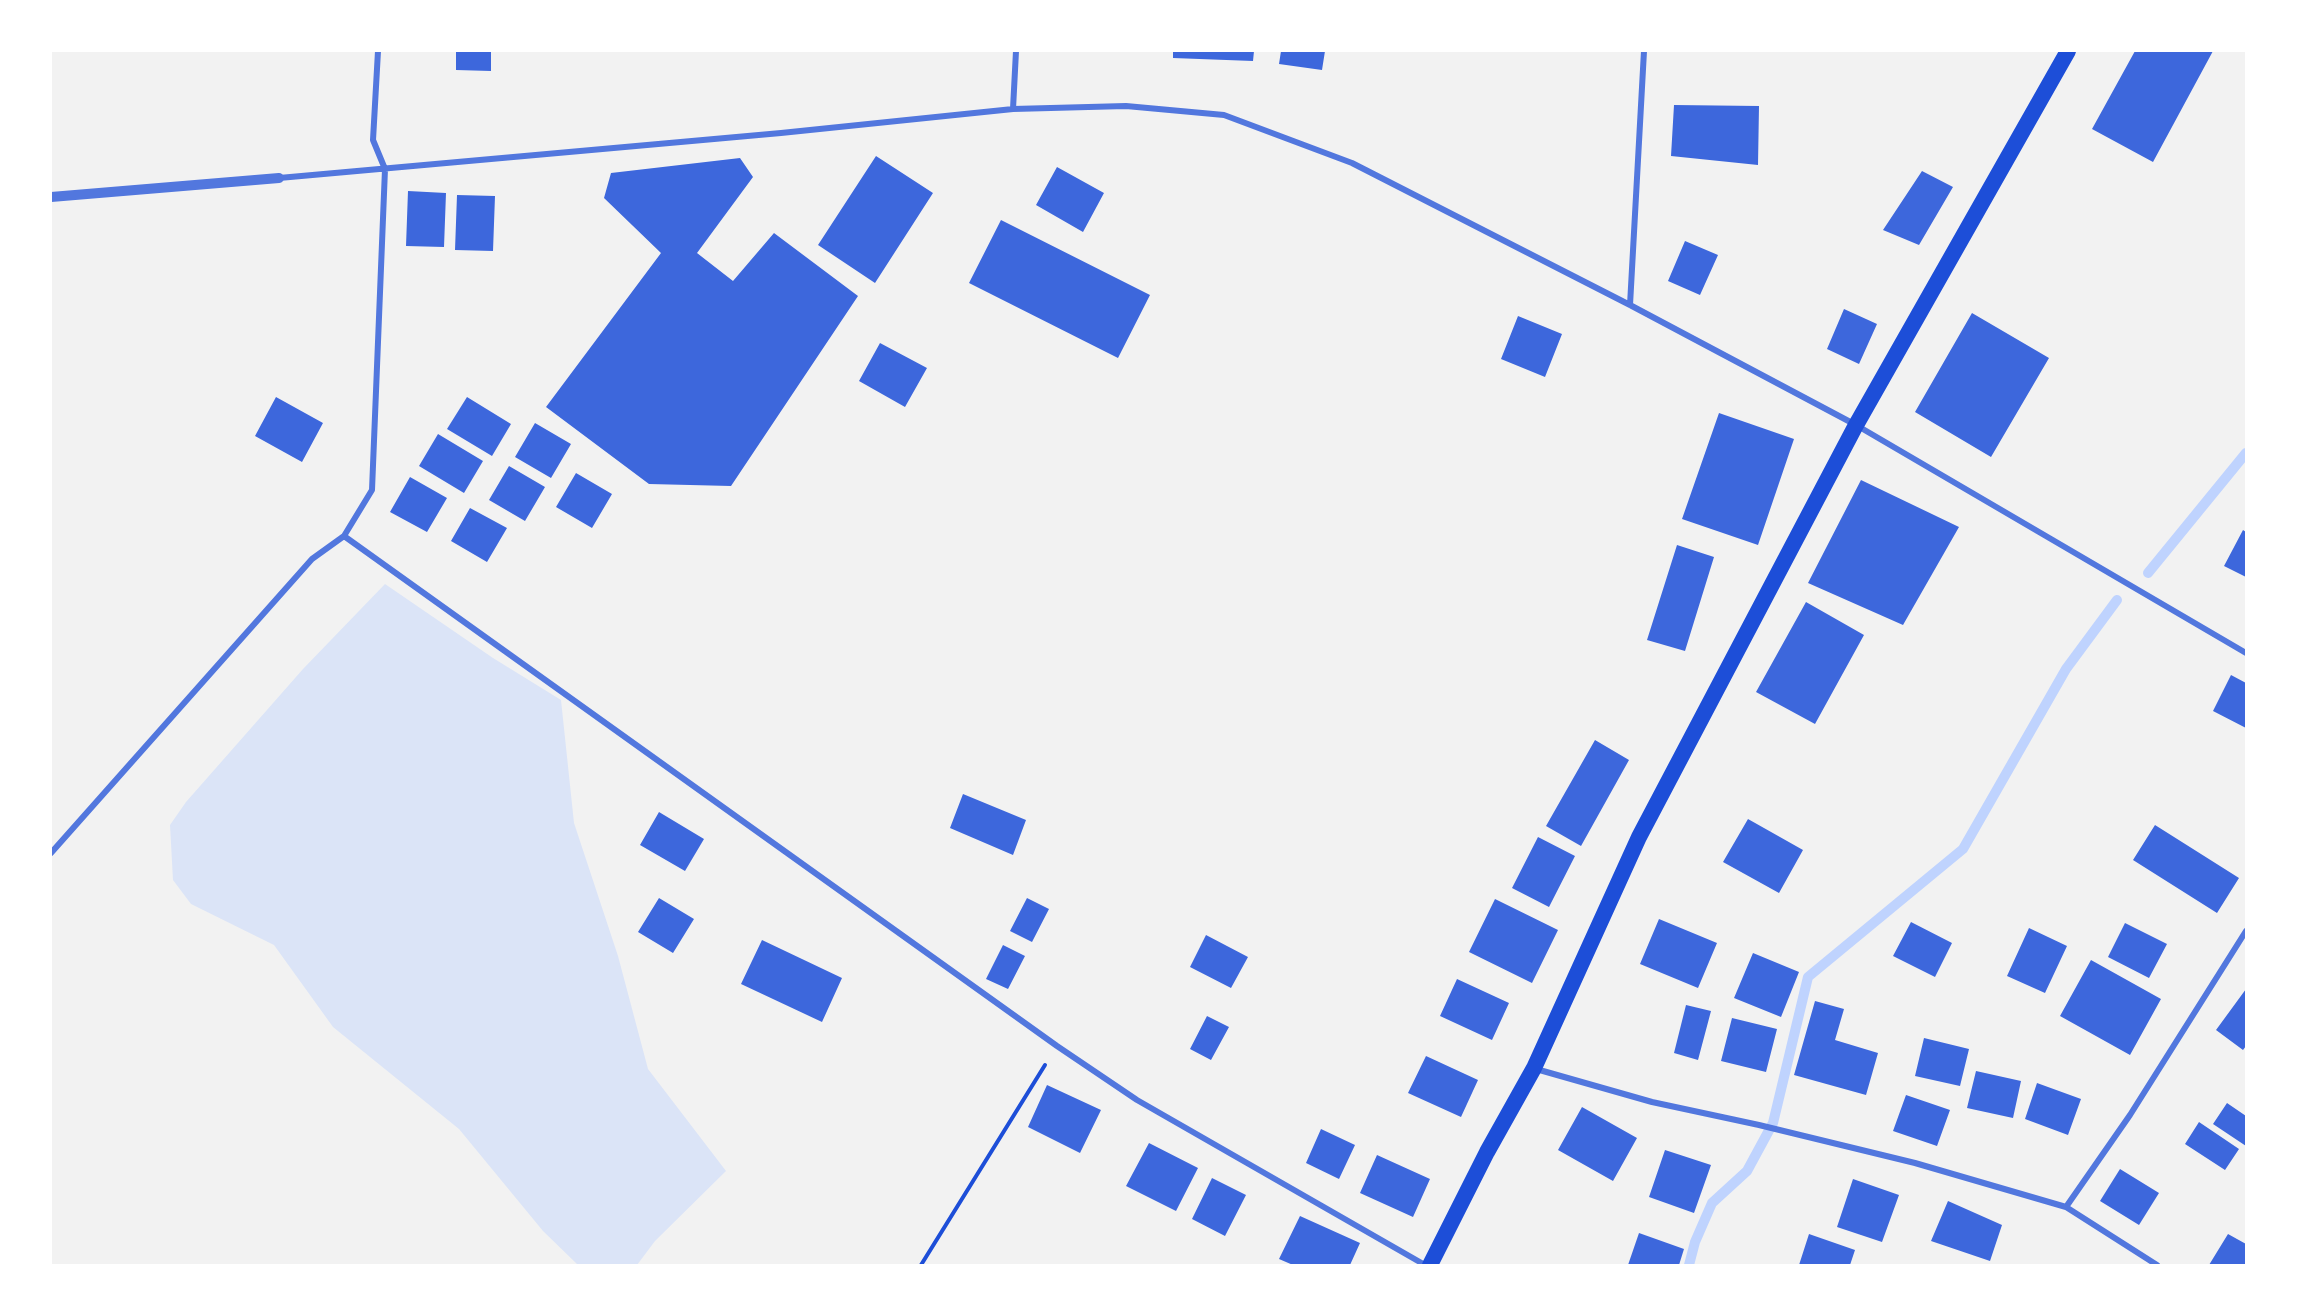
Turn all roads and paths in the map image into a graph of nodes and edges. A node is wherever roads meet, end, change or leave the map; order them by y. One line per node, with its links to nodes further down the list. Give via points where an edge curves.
1 (378, 51): 6 (street, via 373,140)
2 (1016, 51): 5 (street)
3 (1644, 51): 9 (street)
4 (2068, 51): 10 (highway)
5 (1013, 110): 6 (street); 9 (street, via 1126,106 1224,116 1352,163)
6 (385, 169): 7 (street); 11 (street, via 372,490)
7 (279, 178): 8 (street)
8 (51, 197)
9 (1630, 305): 10 (street)
10 (1856, 425): 12 (street); 16 (highway, via 1639,837)
11 (344, 536): 13 (street, via 312,559); 15 (street)
12 (2246, 653)
13 (51, 853)
14 (2246, 931): 17 (street, via 2130,1115)
15 (1057, 1046): 18 (path); 19 (street, via 1137,1100)
16 (1534, 1068): 17 (street, via 1652,1102 1915,1163); 20 (highway)
17 (2066, 1207): 21 (street)
18 (921, 1265)
19 (1425, 1265)
20 (1430, 1265)
21 (2157, 1265)

